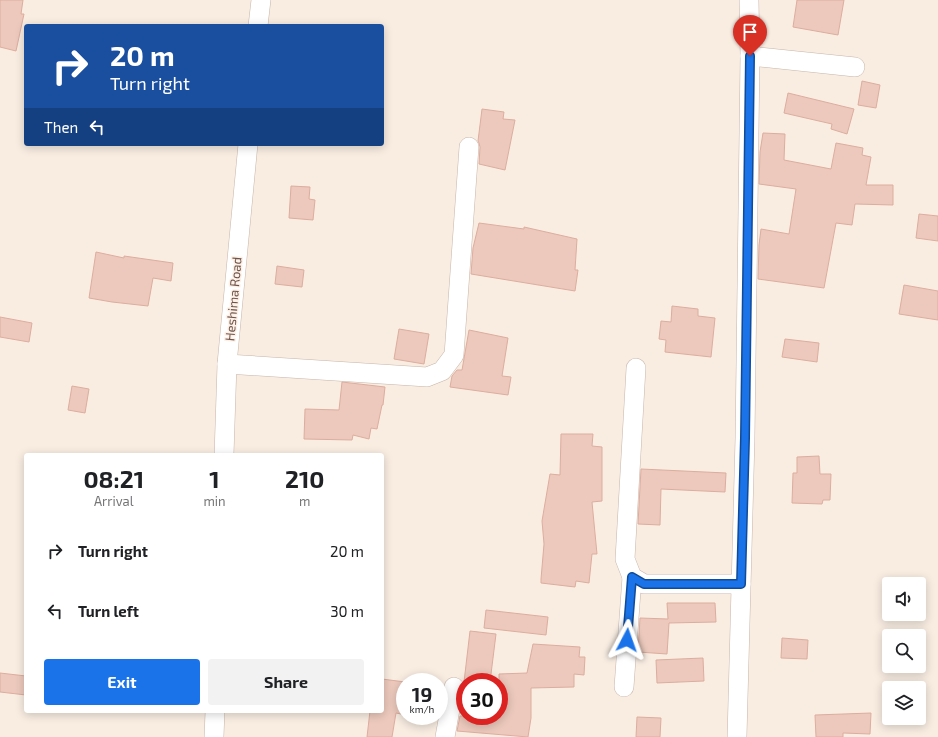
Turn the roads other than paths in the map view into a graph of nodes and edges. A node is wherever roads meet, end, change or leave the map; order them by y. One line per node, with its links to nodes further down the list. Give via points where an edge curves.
1 (260, 0): 3 (street)
2 (750, 0): 4 (street)
3 (258, 24)
4 (750, 56): 5 (street); 12 (street)
5 (855, 67)
6 (248, 146): 8 (street, Heshima Road)
7 (470, 147): 8 (street, via 454,355 442,371 427,377)
8 (227, 364): 10 (street, Heshima Road)
9 (636, 368): 11 (street, via 625,559)
10 (224, 453)
11 (632, 577): 12 (street, via 644,584); 14 (street)
12 (741, 584): 18 (street)
13 (454, 687): 17 (street)
14 (624, 687)
15 (215, 713): 16 (street)
16 (214, 737)
17 (446, 737)
18 (737, 737)

